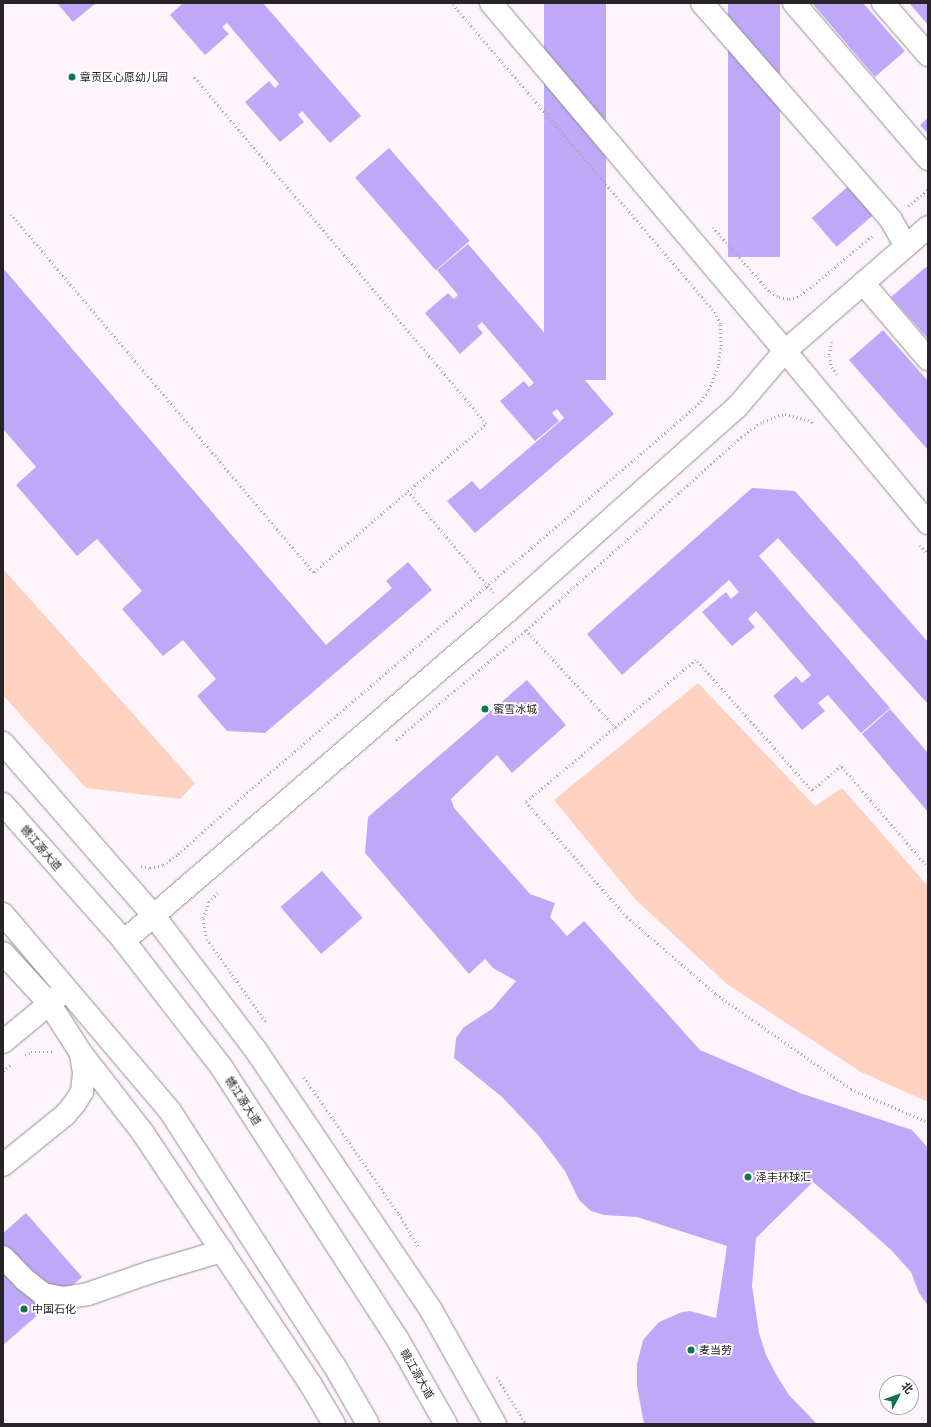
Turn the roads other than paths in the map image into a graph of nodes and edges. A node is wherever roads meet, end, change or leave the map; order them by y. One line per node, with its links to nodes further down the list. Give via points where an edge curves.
1 (491, 3): 9 (street)
2 (702, 3): 7 (street, via 891,220)
3 (794, 3): 6 (street)
4 (883, 3): 5 (street)
5 (928, 55)
6 (928, 159)
7 (921, 238): 8 (street)
8 (863, 283): 9 (street); 10 (street)
9 (785, 351): 11 (street); 15 (street, via 725,418 509,610)
10 (928, 359)
11 (928, 523)
12 (3, 742): 15 (street)
13 (3, 804): 16 (street, 赣江源大道)
14 (3, 914): 18 (street)
15 (154, 916): 16 (street); 28 (street, via 255,1049 427,1303)
16 (124, 941): 27 (street, 赣江源大道, via 222,1068 398,1340)
17 (3, 953): 19 (street)
18 (68, 989): 19 (street); 26 (street, via 170,1111 334,1365)
19 (49, 1003): 20 (street); 21 (street)
20 (3, 1042)
21 (81, 1053): 22 (street, via 84,1073 82,1092 75,1104); 23 (street, via 143,1133)
22 (3, 1165)
23 (222, 1252): 24 (street, via 151,1272 88,1294 63,1298 43,1294); 25 (street, via 311,1385)
24 (3, 1257)
25 (334, 1424)
26 (368, 1424)
27 (446, 1424)
28 (495, 1424)

